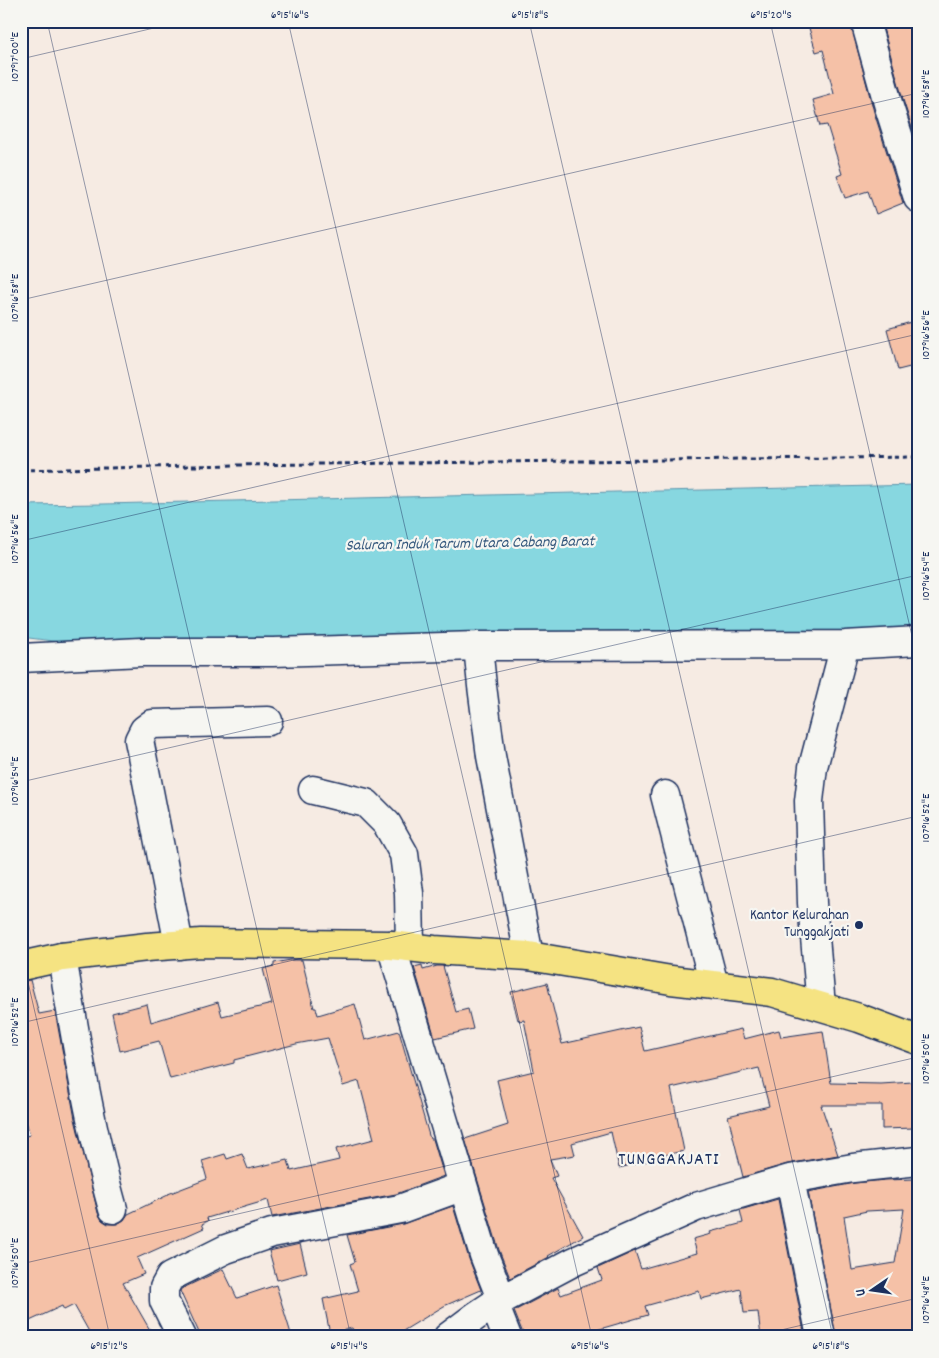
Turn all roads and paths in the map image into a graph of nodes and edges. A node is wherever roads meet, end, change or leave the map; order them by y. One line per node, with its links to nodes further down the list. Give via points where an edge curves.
1 (865, 21): 2 (street)
2 (918, 198)
3 (918, 457): 4 (path)
4 (21, 470)
5 (918, 641): 6 (street)
6 (845, 645): 7 (street); 18 (street, via 812,767 809,801 812,903)
7 (478, 646): 8 (street, via 141,652); 14 (street, via 491,756)
8 (21, 658)
9 (268, 721): 12 (street, via 152,724 139,740)
10 (313, 790): 13 (street, via 366,803 387,824 404,854 409,893)
11 (665, 795): 17 (street)
12 (178, 945): 13 (main road); 15 (main road)
13 (400, 946): 14 (main road); 22 (street)
14 (529, 956): 17 (main road)
15 (62, 957): 16 (main road); 23 (street, via 79,1059)
16 (21, 966)
17 (714, 985): 18 (main road, via 772,992)
18 (821, 1006): 19 (main road)
19 (918, 1040)
20 (918, 1161): 21 (street)
21 (790, 1179): 24 (street, via 696,1208 573,1262); 28 (street)
22 (463, 1186): 24 (street); 25 (street, via 400,1209 272,1234 226,1249 170,1277 164,1288 164,1301)
23 (113, 1209)
24 (498, 1302): 26 (street); 27 (street)
25 (182, 1337)
26 (448, 1337)
27 (507, 1337)
28 (821, 1337)

